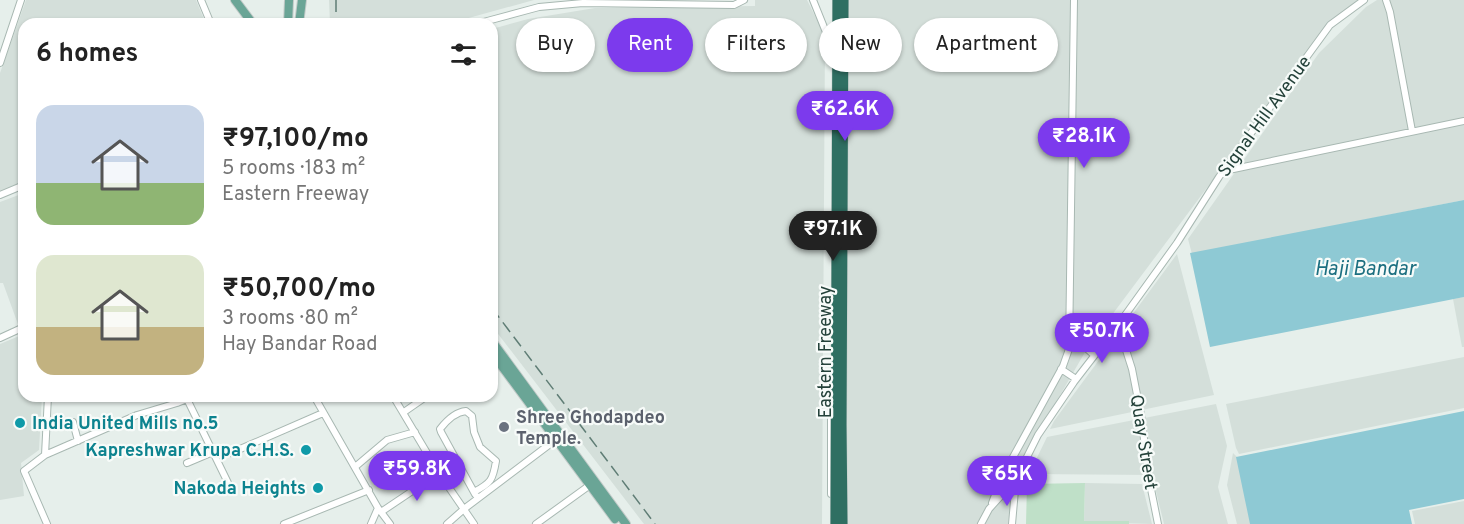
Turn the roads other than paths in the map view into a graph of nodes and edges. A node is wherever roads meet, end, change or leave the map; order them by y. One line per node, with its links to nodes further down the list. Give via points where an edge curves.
1 (21, 0): 23 (street)
2 (201, 0): 14 (street)
3 (229, 0): 15 (main road)
4 (235, 0): 16 (main road)
5 (289, 0): 17 (main road)
6 (302, 0): 18 (main road)
7 (744, 0): 19 (street, via 734,5 583,3 539,7)
8 (813, 0): 20 (street)
9 (835, 0): 21 (street); 76 (highway, Eastern Freeway, bridge)
10 (845, 0): 22 (street); 77 (highway, Eastern Freeway, bridge)
11 (1074, 0): 34 (street)
12 (1364, 0): 28 (street, Signal Hill Avenue, via 1330,25)
13 (1386, 0): 27 (street)
14 (208, 18)
15 (242, 18)
16 (249, 18)
17 (288, 18)
18 (300, 18)
19 (498, 18)
20 (820, 18)
21 (835, 18)
22 (845, 18)
23 (0, 63)
24 (834, 72): 76 (street)
25 (846, 72): 77 (street)
26 (1464, 121): 27 (street)
27 (1412, 131): 28 (street)
28 (1224, 171): 31 (street, Signal Hill Avenue)
29 (18, 188): 30 (street)
30 (0, 195)
31 (1118, 325): 36 (street, Signal Hill Avenue); 80 (street, Quay Street, via 1142,415)
32 (18, 330): 33 (street)
33 (0, 338)
34 (1070, 339): 36 (street); 38 (street)
35 (498, 350): 51 (main road)
36 (1094, 356): 39 (street, Signal Hill Avenue)
37 (498, 361): 51 (main road)
38 (1061, 369): 39 (street); 66 (street, via 1001,479)
39 (1076, 379): 59 (street, Signal Hill Avenue, via 1038,435)
40 (48, 402): 55 (street)
41 (181, 402): 46 (street)
42 (188, 402): 53 (street)
43 (317, 402): 47 (street)
44 (397, 402): 48 (street)
45 (418, 402): 48 (street)
46 (177, 404): 52 (street, via 137,415)
47 (323, 412): 54 (street); 57 (street)
48 (404, 412): 50 (street)
49 (74, 422): 52 (street)
50 (415, 432): 57 (street, via 387,440); 58 (street)
51 (559, 437): 60 (main road); 63 (street); 64 (main road)
52 (78, 441): 55 (street)
53 (213, 452): 56 (street); 62 (street)
54 (231, 453)
55 (45, 455): 69 (street, via 24,471)
56 (187, 463)
57 (355, 467): 61 (street)
58 (439, 473): 65 (street); 67 (street)
59 (1016, 479): 66 (street); 79 (street)
60 (590, 485): 64 (main road); 75 (street)
61 (369, 490): 67 (street); 70 (street)
62 (232, 491)
63 (476, 495): 63 (street, via 440,429 459,411 472,416 480,447 496,461 493,478); 65 (street)
64 (610, 507): 68 (main road)
65 (464, 509): 73 (street); 74 (street)
66 (989, 509): 78 (street)
67 (380, 510): 71 (street); 72 (street)
68 (619, 523)
69 (47, 524)
70 (284, 524)
71 (371, 524)
72 (390, 524)
73 (447, 524)
74 (474, 524)
75 (536, 524)
76 (833, 524)
77 (845, 524)
78 (981, 524)
79 (1012, 524)
80 (1158, 524)

